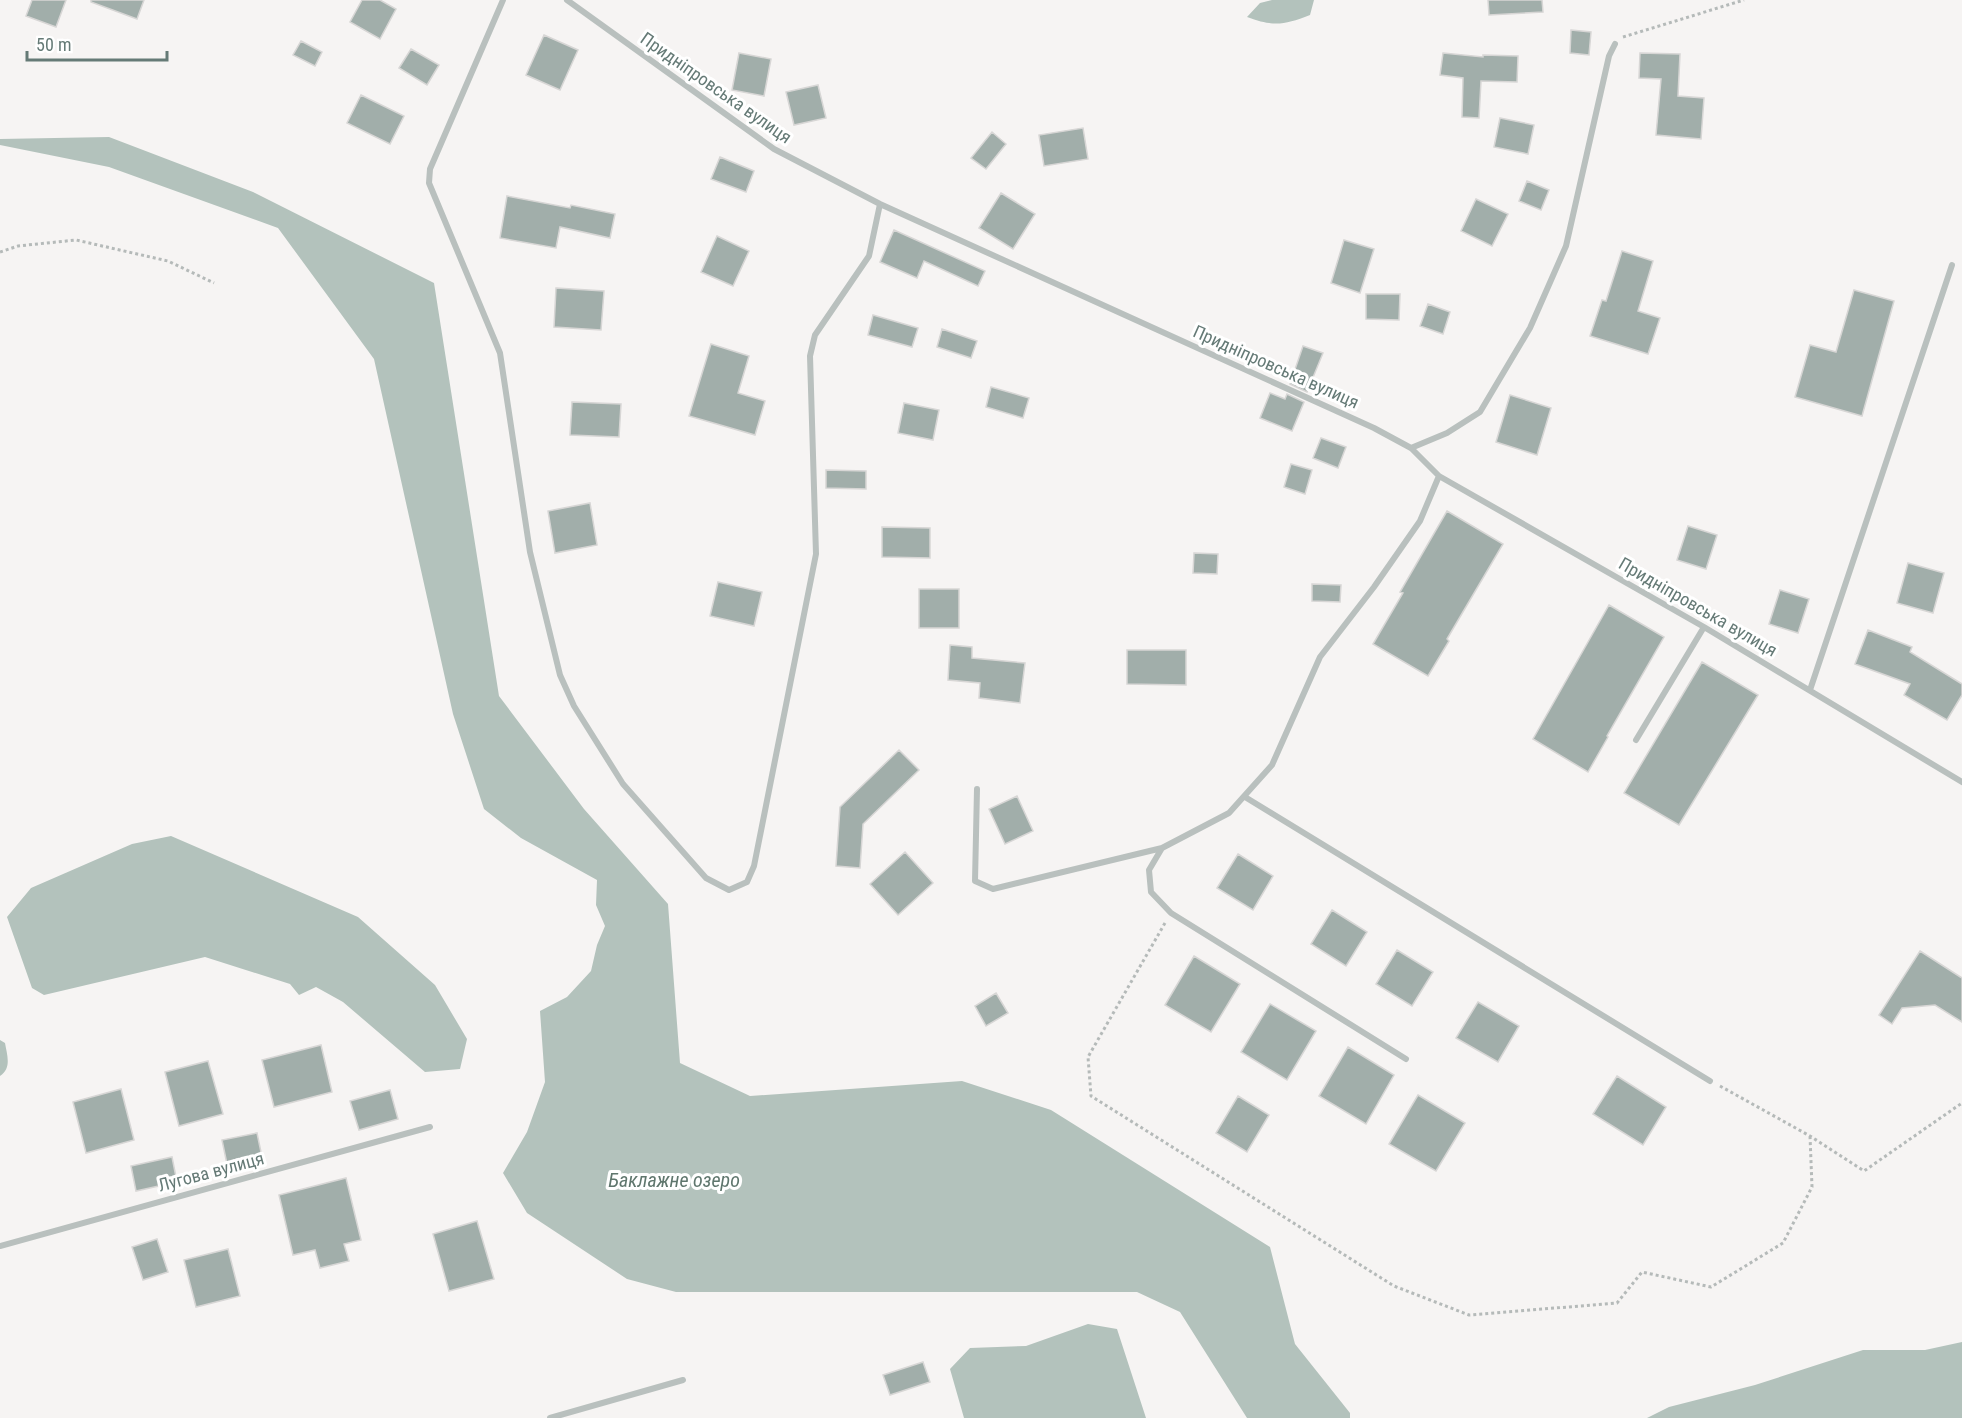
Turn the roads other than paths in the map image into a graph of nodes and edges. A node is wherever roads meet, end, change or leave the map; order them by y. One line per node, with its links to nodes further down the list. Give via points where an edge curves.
1 (503, 0): 4 (street, via 430,168 429,183 500,353 530,552 560,675 574,706 623,784 706,878 729,890 747,882 754,866 816,554 810,356 815,335 869,256)
2 (567, 0): 4 (street, Придніпровська вулиця, via 774,149)
3 (1615, 44): 6 (street, via 1609,56 1566,246 1530,328 1480,412 1447,433)
4 (880, 204): 6 (street, Придніпровська вулиця)
5 (1952, 265): 9 (street)
6 (1411, 448): 7 (street, Придніпровська вулиця)
7 (1439, 476): 8 (street, Придніпровська вулиця); 13 (street, via 1420,521 1320,657 1272,765)
8 (1704, 627): 9 (street, Придніпровська вулиця); 10 (street)
9 (1810, 690): 11 (street, Придніпровська вулиця)
10 (1636, 740)
11 (1962, 782)
12 (977, 789): 14 (street, via 975,882 993,889)
13 (1245, 797): 14 (street, via 1229,813); 16 (street)
14 (1162, 848): 15 (street, via 1149,870 1151,892 1171,913)
15 (1406, 1059)
16 (1710, 1081)
17 (430, 1127): 18 (street, Лугова вулиця)
18 (0, 1246)
19 (683, 1380): 20 (street)
20 (549, 1418)

